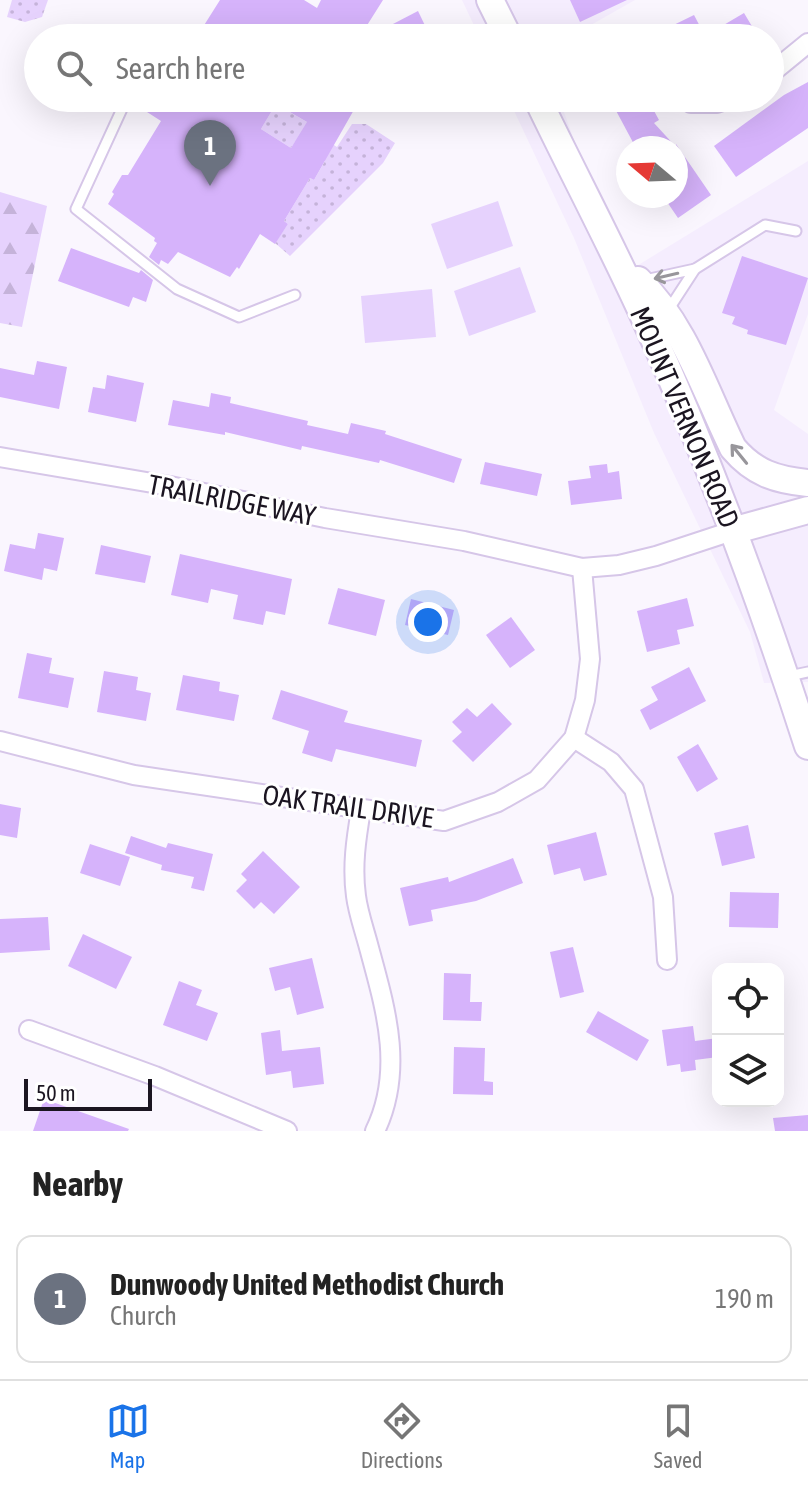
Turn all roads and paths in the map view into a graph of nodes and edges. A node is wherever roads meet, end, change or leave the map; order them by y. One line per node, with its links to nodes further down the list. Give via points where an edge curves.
1 (490, 0): 2 (main road)
2 (502, 24)
3 (808, 43): 4 (street)
4 (784, 63)
5 (121, 112): 11 (lane, via 76,209 177,289 239,317)
6 (544, 112): 8 (main road, MOUNT VERNON ROAD)
7 (796, 231): 9 (lane, via 765,225)
8 (617, 259): 10 (main road); 16 (main road, MOUNT VERNON ROAD)
9 (695, 269): 10 (lane, one-way to 10); 12 (lane)
10 (640, 282): 12 (main road)
11 (295, 295)
12 (665, 315): 14 (main road, one-way to 12, via 775,478 742,459)
13 (0, 457): 17 (street, TRAILRIDGE WAY, via 464,541)
14 (808, 483)
15 (808, 510): 16 (main road)
16 (732, 531): 17 (street, via 656,556); 18 (main road, MOUNT VERNON ROAD)
17 (582, 568): 19 (street, OAK TRAIL DRIVE, via 590,659)
18 (797, 675): 21 (main road, MOUNT VERNON ROAD)
19 (574, 738): 22 (street, OAK TRAIL DRIVE, via 537,780 498,802 444,821); 23 (street, via 611,762 634,789 663,897)
20 (0, 741): 22 (street, OAK TRAIL DRIVE, via 134,775)
21 (808, 746)
22 (361, 810): 26 (street, via 354,856 356,899 388,1019 386,1108)
23 (667, 960)
24 (29, 1030): 25 (street)
25 (287, 1131)
26 (375, 1131)

